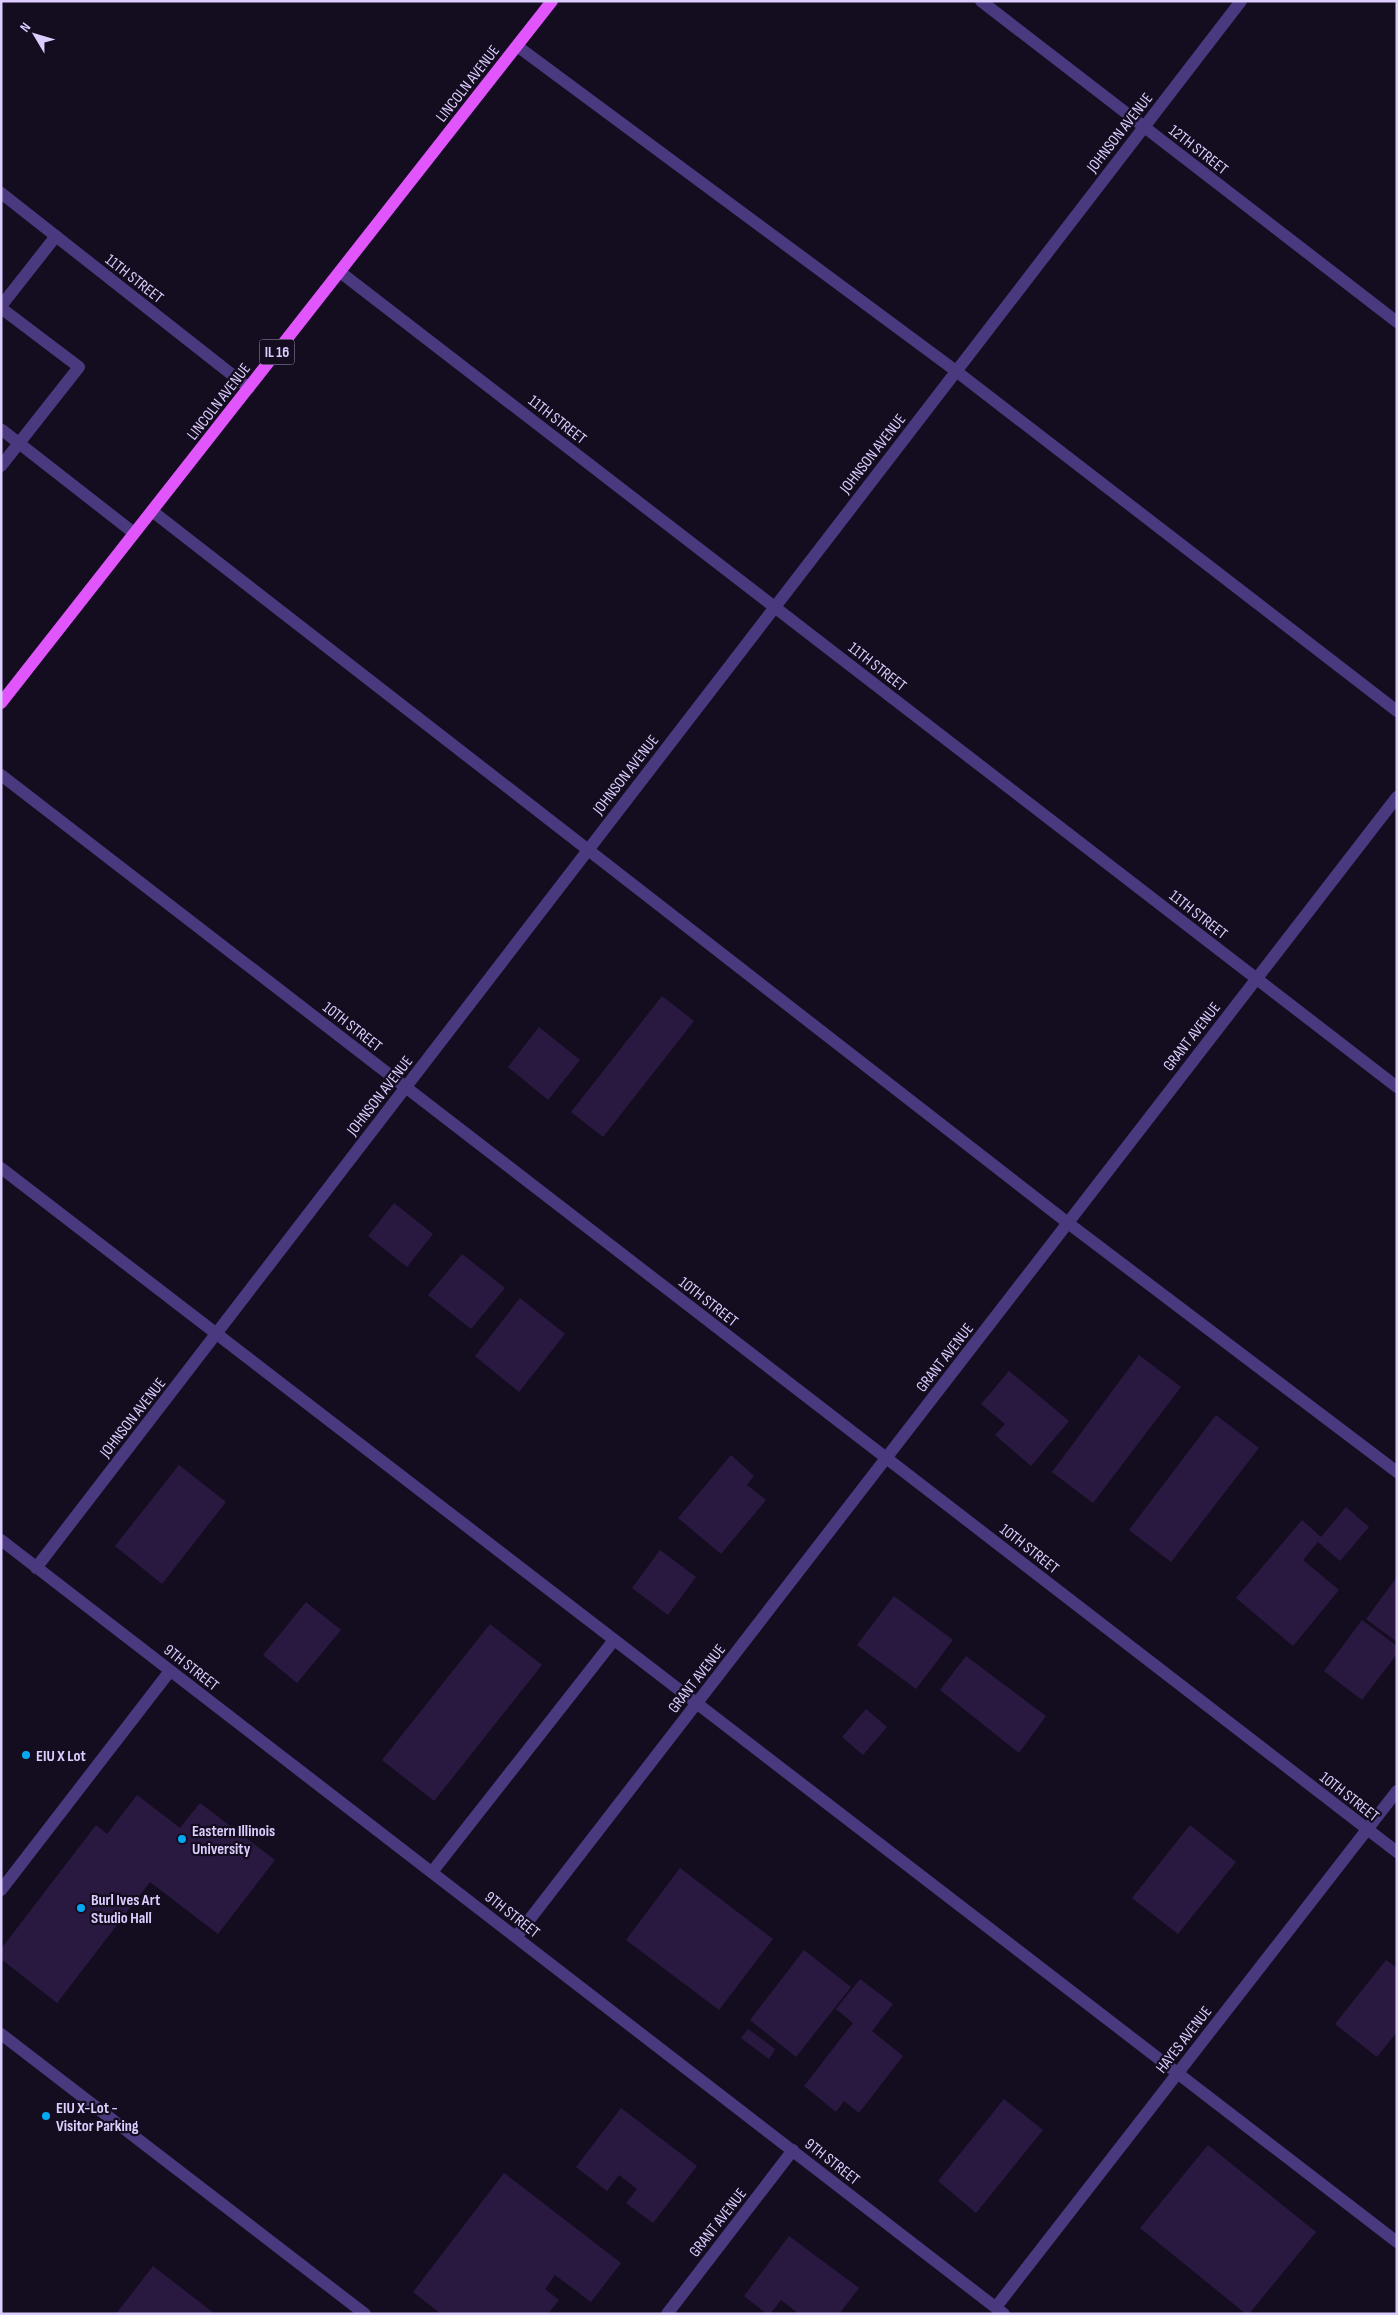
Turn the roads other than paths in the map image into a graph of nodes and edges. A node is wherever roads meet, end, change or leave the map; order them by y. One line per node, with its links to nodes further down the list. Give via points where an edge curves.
1 (552, 1): 4 (main road, LINCOLN AVENUE / IL 16)
2 (981, 1): 5 (street, 12TH STREET)
3 (1241, 1): 5 (street, JOHNSON AVENUE)
4 (517, 46): 8 (main road, LINCOLN AVENUE / IL 16); 11 (street)
5 (1144, 127): 10 (street, 12TH STREET); 11 (street, JOHNSON AVENUE)
6 (1, 193): 7 (street, 11TH STREET)
7 (56, 236): 9 (street); 12 (street, 11TH STREET)
8 (340, 272): 12 (main road, LINCOLN AVENUE / IL 16); 18 (street, 11TH STREET)
9 (1, 307): 14 (street, via 79,367)
10 (1397, 322)
11 (956, 371): 18 (street, JOHNSON AVENUE); 20 (street)
12 (249, 388): 16 (main road, LINCOLN AVENUE / IL 16)
13 (2, 430): 14 (street)
14 (20, 444): 15 (street); 17 (street)
15 (1, 466)
16 (152, 511): 17 (main road, LINCOLN AVENUE / IL 16); 23 (street)
17 (134, 534): 19 (main road, LINCOLN AVENUE / IL 16)
18 (774, 607): 23 (street, JOHNSON AVENUE); 24 (street, 11TH STREET)
19 (1, 703)
20 (1397, 711)
21 (1, 775): 25 (street, 10TH STREET)
22 (1397, 796): 24 (street, GRANT AVENUE)
23 (589, 849): 25 (street, JOHNSON AVENUE); 28 (street)
24 (1256, 979): 26 (street, 11TH STREET); 28 (street, GRANT AVENUE)
25 (406, 1087): 29 (street, JOHNSON AVENUE); 30 (street, 10TH STREET)
26 (1397, 1087)
27 (1, 1168): 29 (street)
28 (1068, 1223): 30 (street, GRANT AVENUE); 31 (street)
29 (216, 1333): 33 (street, JOHNSON AVENUE); 34 (street)
30 (886, 1458): 36 (street, GRANT AVENUE); 38 (street, 10TH STREET)
31 (1397, 1472)
32 (1, 1540): 33 (street, 9TH STREET)
33 (36, 1568): 35 (street, 9TH STREET)
34 (614, 1640): 36 (street); 40 (street)
35 (170, 1670): 40 (street, 9TH STREET); 41 (street)
36 (697, 1704): 42 (street, GRANT AVENUE); 44 (street)
37 (1397, 1791): 38 (street, HAYES AVENUE)
38 (1367, 1829): 39 (street, 10TH STREET); 44 (street, HAYES AVENUE)
39 (1397, 1852)
40 (432, 1872): 42 (street, 9TH STREET)
41 (1, 1890)
42 (516, 1937): 45 (street, 9TH STREET)
43 (1, 2034): 48 (street)
44 (1178, 2073): 46 (street); 47 (street, HAYES AVENUE)
45 (792, 2150): 47 (street, 9TH STREET); 49 (street, GRANT AVENUE)
46 (1397, 2242)
47 (1000, 2311)
48 (365, 2314)
49 (667, 2314)

